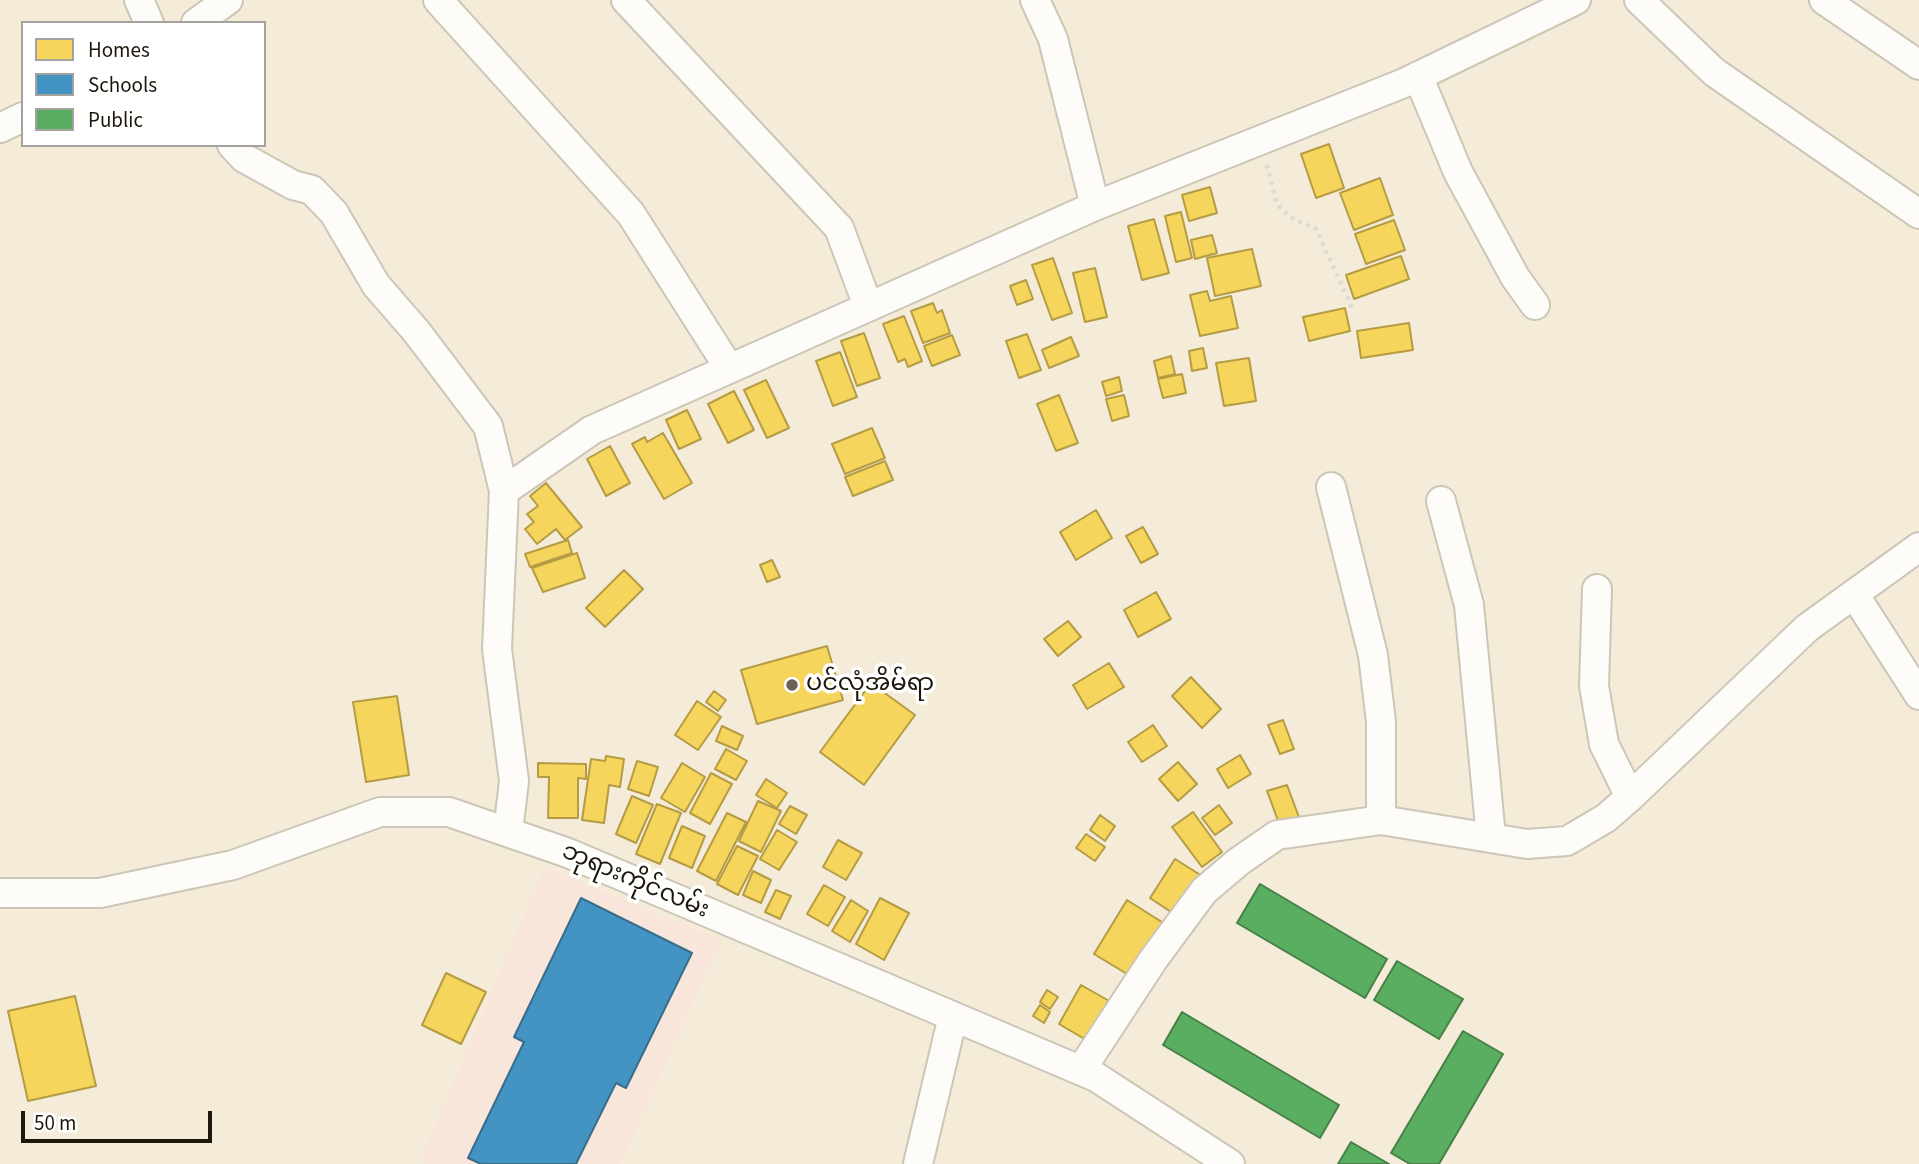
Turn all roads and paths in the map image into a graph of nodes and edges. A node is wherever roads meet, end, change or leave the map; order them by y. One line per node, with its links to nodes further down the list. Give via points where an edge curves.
1 (139, 0): 9 (street)
2 (228, 0): 10 (street)
3 (438, 0): 22 (street, via 631,214)
4 (626, 0): 20 (street, via 839,228)
5 (1035, 0): 17 (street, via 1053,39)
6 (1576, 0): 12 (street)
7 (1639, 0): 18 (street, via 1714,72)
8 (1824, 0): 11 (street)
9 (148, 21)
10 (199, 21)
11 (1919, 65)
12 (1418, 76): 15 (street); 19 (street, via 1458,172)
13 (21, 118): 14 (street)
14 (0, 128)
15 (1261, 140): 17 (street); 21 (path, via 1277,204 1290,217 1316,229)
16 (234, 147): 24 (street, via 244,158 312,190 334,213 376,285 488,426)
17 (1095, 206): 20 (street)
18 (1919, 214)
19 (1535, 305)
20 (868, 306): 22 (street)
21 (1354, 312)
22 (729, 368): 24 (street, via 593,430)
23 (1331, 487): 31 (street, via 1373,655 1381,722)
24 (504, 491): 32 (street, via 497,649 514,781)
25 (1441, 501): 33 (street, via 1469,605)
26 (1919, 547): 28 (street)
27 (1597, 589): 30 (street, via 1594,686 1604,744)
28 (1854, 594): 29 (street); 30 (street, via 1807,628)
29 (1919, 695)
30 (1630, 797): 33 (street, via 1567,841 1527,844)
31 (1381, 820): 33 (street); 36 (street, via 1277,835 1238,862 1197,901)
32 (508, 832): 34 (street, ဘုရားကိုင်လမ်း, via 449,812 380,812 233,865 100,893); 35 (street, ဘုရားကိုင်လမ်း, via 568,853)
33 (1491, 837)
34 (0, 893)
35 (953, 1016): 36 (street, ဘုရားကိုင်လမ်း); 37 (street)
36 (1081, 1070): 38 (street, ဘုရားကိုင်လမ်း)
37 (918, 1164)
38 (1230, 1164)

